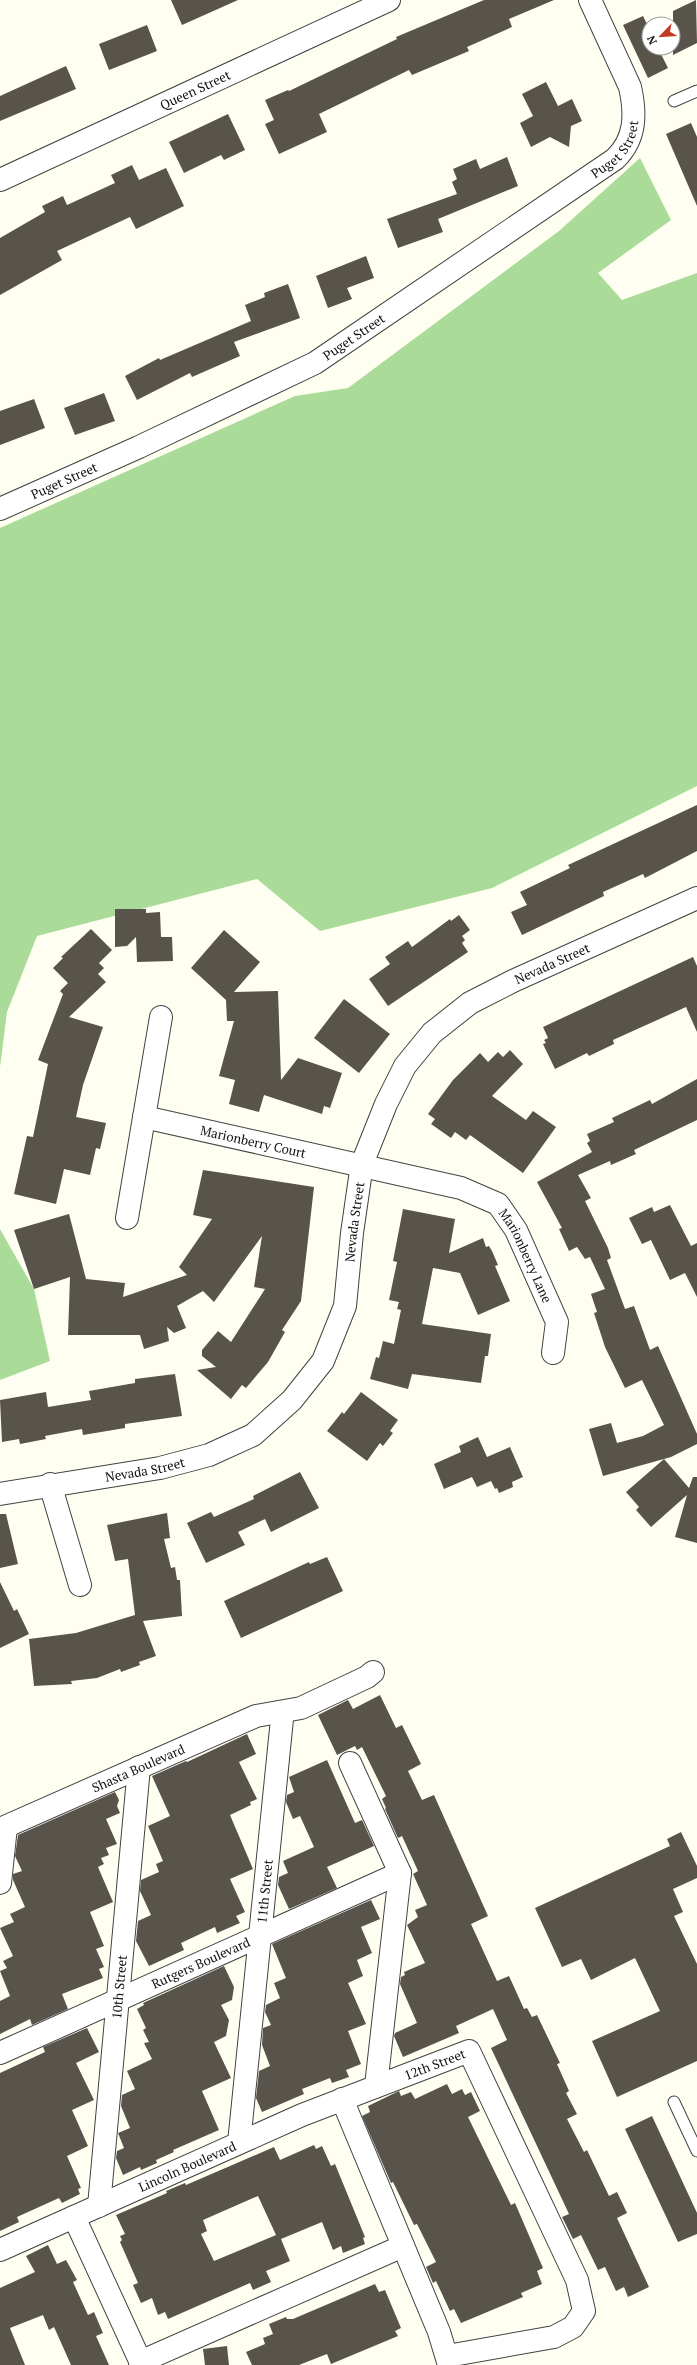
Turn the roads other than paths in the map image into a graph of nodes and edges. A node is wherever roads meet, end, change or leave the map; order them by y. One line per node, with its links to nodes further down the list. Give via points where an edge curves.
1 (389, 0): 5 (street, Queen Street)
2 (590, 0): 6 (street, Puget Street, via 630,87 634,111 631,136 615,159 315,363 139,447)
3 (697, 91): 4 (lane)
4 (674, 102)
5 (0, 180)
6 (0, 509)
7 (697, 898): 10 (street, Nevada Street, via 513,981 470,1003 432,1033 405,1066 386,1104)
8 (161, 1017): 9 (street)
9 (144, 1117): 10 (street, Marionberry Court); 11 (street)
10 (362, 1164): 12 (street, Marionberry Lane, via 462,1188 498,1204 516,1230 557,1322); 13 (street, Nevada Street, via 345,1306 323,1361 292,1400 253,1435 209,1455 109,1478)
11 (127, 1218)
12 (553, 1353)
13 (50, 1484): 14 (street, Nevada Street); 15 (street)
14 (0, 1494)
15 (80, 1585)
16 (373, 1672): 17 (street, Shasta Boulevard, via 366,1678 301,1708)
17 (279, 1713): 19 (street, Shasta Boulevard, via 256,1716); 23 (street, 11th Street, via 282,1719)
18 (350, 1763): 21 (street)
19 (139, 1767): 20 (street, Shasta Boulevard); 24 (street, 10th Street)
20 (3, 1828): 22 (street)
21 (400, 1873): 23 (street, Rutgers Boulevard); 26 (street)
22 (0, 1883)
23 (260, 1936): 24 (street, Rutgers Boulevard); 29 (street, 11th Street)
24 (118, 2000): 25 (street, Rutgers Boulevard); 31 (street, 10th Street)
25 (0, 2053)
26 (376, 2086): 27 (street, Lincoln Boulevard); 35 (street, 12th Street, via 469,2051 577,2280 584,2311 573,2327 554,2337)
27 (342, 2099): 29 (street, Lincoln Boulevard); 33 (street)
28 (674, 2102): 30 (lane)
29 (238, 2143): 31 (street, Lincoln Boulevard)
30 (697, 2151)
31 (99, 2206): 32 (street, Lincoln Boulevard)
32 (74, 2217): 34 (street, Lincoln Boulevard); 36 (street)
33 (403, 2246): 35 (street); 36 (street)
34 (0, 2250)
35 (448, 2361)
36 (141, 2364)

